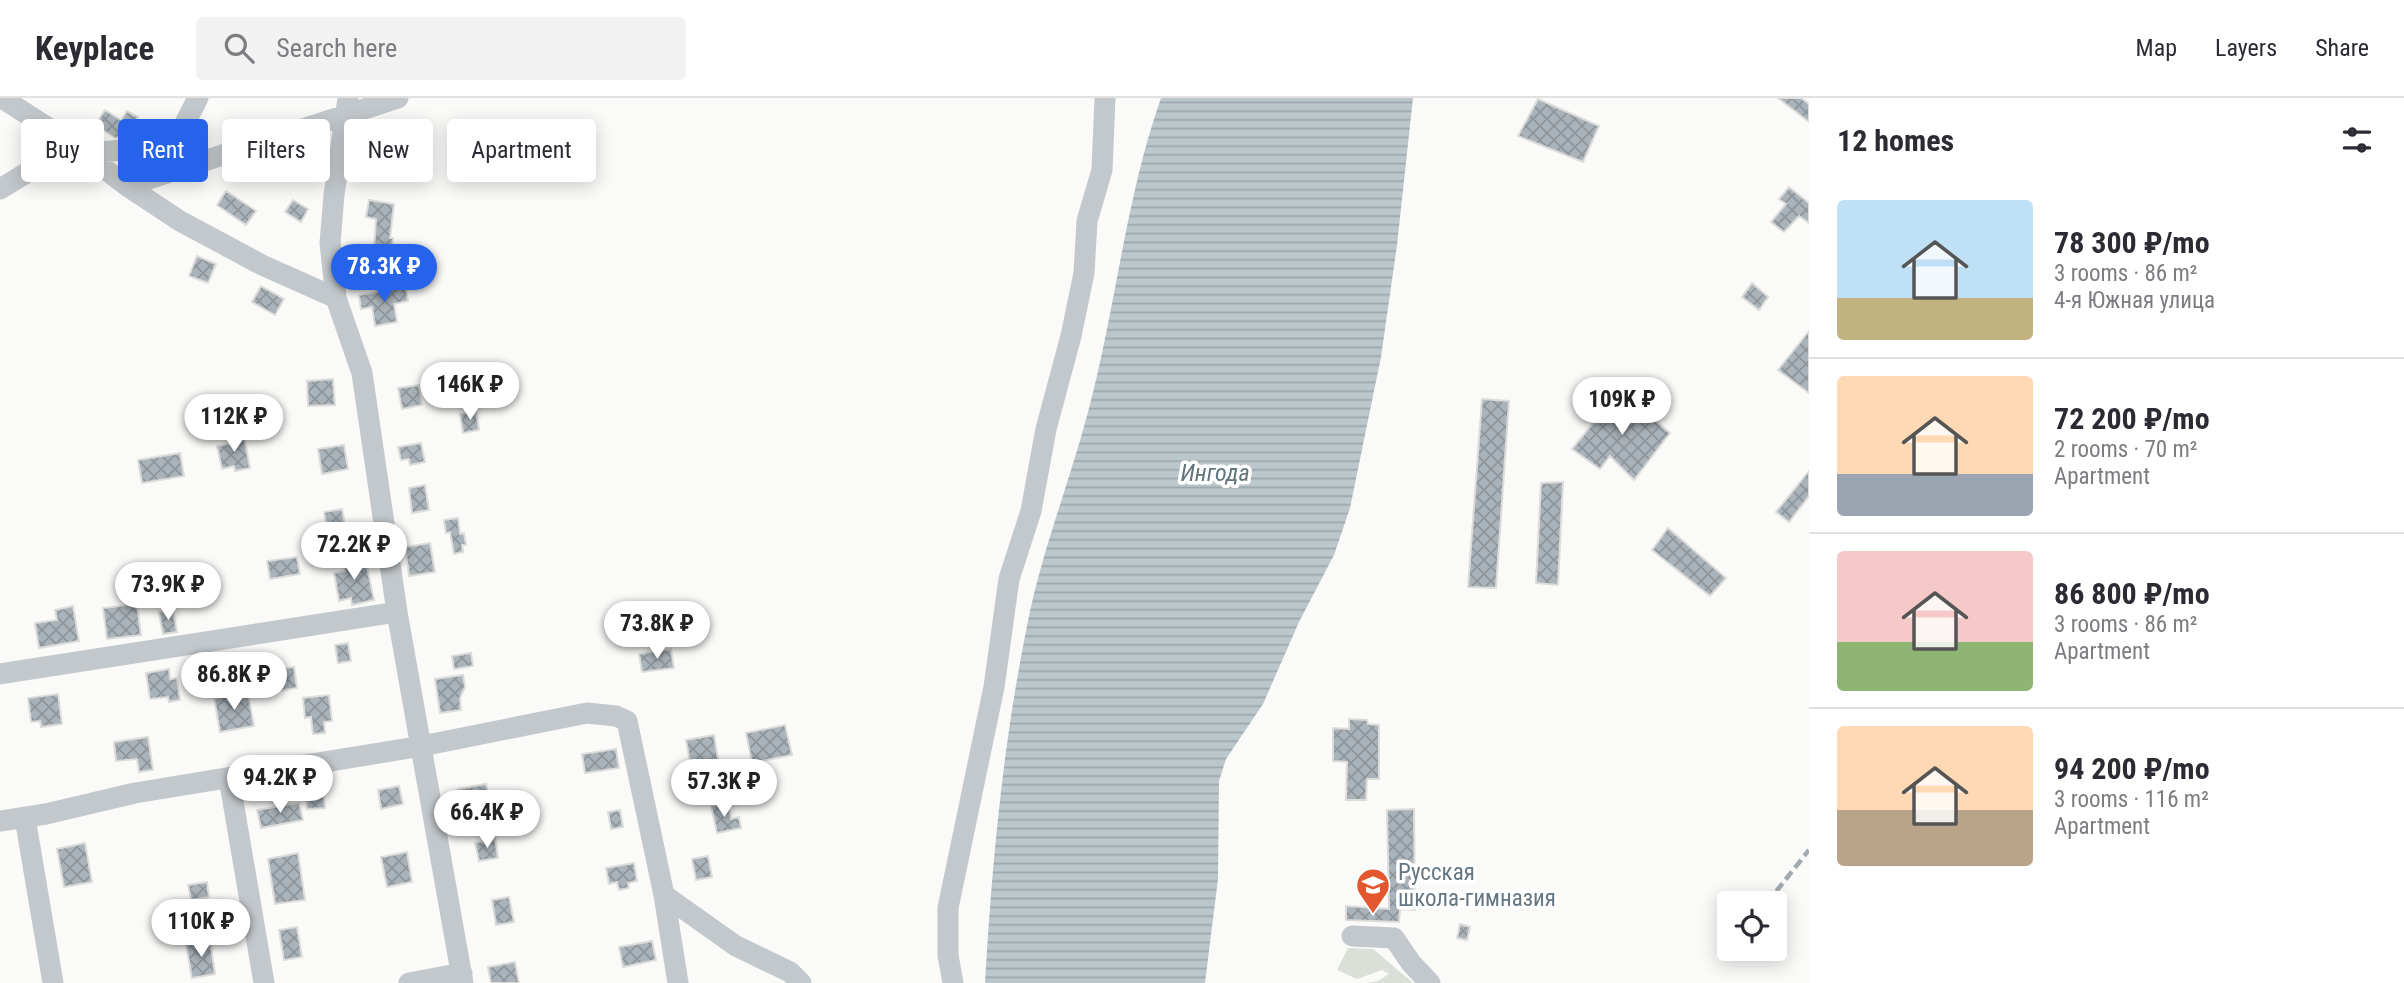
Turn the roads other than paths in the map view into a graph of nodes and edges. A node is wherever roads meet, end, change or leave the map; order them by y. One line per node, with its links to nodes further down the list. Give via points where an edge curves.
1 (2, 98): 6 (street)
2 (198, 98): 7 (street, via 183,127 150,148)
3 (398, 98): 5 (street)
4 (1105, 98): 27 (street, via 1102,170 1087,221 1084,273 1031,511 1009,579 994,687 947,908)
5 (347, 106): 10 (street); 12 (street, via 330,243)
6 (34, 119)
7 (104, 152)
8 (104, 168): 10 (street)
9 (21, 176): 11 (street)
10 (127, 186): 12 (street, via 180,221)
11 (0, 189)
12 (335, 298): 13 (street, via 362,373)
13 (397, 612): 14 (street); 15 (street)
14 (0, 674)
15 (422, 746): 16 (street); 19 (street, via 587,713 627,721); 21 (street)
16 (229, 778): 17 (street); 23 (street)
17 (25, 818): 18 (street); 22 (street)
18 (0, 821)
19 (664, 895): 25 (street); 26 (street, via 736,946 790,972)
20 (1352, 936): 28 (street, via 1394,939)
21 (462, 978): 24 (street)
22 (53, 983)
23 (264, 983)
24 (409, 983)
25 (678, 983)
26 (801, 983)
27 (953, 983)
28 (1430, 983)

